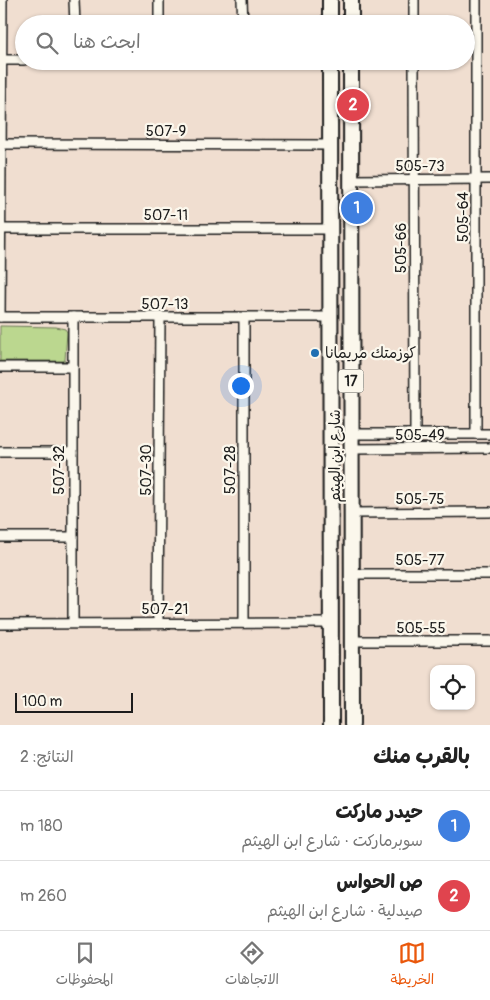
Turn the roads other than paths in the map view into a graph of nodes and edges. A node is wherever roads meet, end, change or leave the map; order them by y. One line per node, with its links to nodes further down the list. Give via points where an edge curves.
1 (2, 0): 15 (street)
2 (74, 0): 9 (street)
3 (158, 0): 10 (street)
4 (242, 0): 11 (street)
5 (414, 0): 14 (street)
6 (476, 0): 23 (street, 505-64)
7 (330, 1): 8 (main road); 12 (main road)
8 (351, 1): 13 (main road)
9 (74, 15)
10 (159, 15)
11 (243, 15)
12 (330, 15)
13 (351, 15)
14 (414, 15)
15 (2, 60): 16 (street); 20 (street)
16 (15, 60)
17 (329, 70): 21 (main road, شارع ابن الهيثم / 17)
18 (351, 70): 25 (main road, شارع ابن الهيثم / 17)
19 (414, 70): 22 (street, 505-66)
20 (1, 144): 21 (street, 507-9); 26 (street)
21 (330, 145): 27 (main road, شارع ابن الهيثم / 17)
22 (414, 179): 23 (street, 505-73); 25 (street, 505-73); 36 (street, 505-66)
23 (476, 179): 24 (street, 505-73); 37 (street, 505-64)
24 (490, 179)
25 (351, 180): 35 (main road, شارع ابن الهيثم / 17)
26 (1, 229): 27 (street, 507-11); 28 (street)
27 (330, 229): 32 (main road, شارع ابن الهيثم / 17)
28 (0, 317): 29 (street, 507-13)
29 (73, 317): 30 (street, 507-13); 34 (street, 507-32)
30 (160, 317): 31 (street, 507-13); 51 (street, 507-30)
31 (244, 318): 32 (street, 507-13); 52 (street, 507-28)
32 (330, 318): 49 (main road, شارع ابن الهيثم / 17)
33 (0, 367): 34 (street)
34 (73, 367): 42 (street, 507-32)
35 (351, 434): 36 (street, 505-49); 40 (main road, شارع ابن الهيثم / 17)
36 (415, 434): 37 (street, 505-49)
37 (476, 434): 38 (street, 505-49)
38 (490, 434)
39 (490, 448): 40 (street, 505-49)
40 (351, 449): 44 (main road, شارع ابن الهيثم / 17)
41 (0, 452): 42 (street)
42 (73, 452): 46 (street, 507-32)
43 (490, 512): 44 (street, 505-75)
44 (351, 513): 47 (main road, شارع ابن الهيثم / 17)
45 (0, 537): 46 (street)
46 (73, 537): 54 (street, 507-32)
47 (351, 574): 48 (street, 505-77); 50 (main road, شارع ابن الهيثم / 17)
48 (490, 574)
49 (331, 593): 50 (main road); 55 (main road, شارع ابن الهيثم / 17)
50 (351, 593): 56 (main road, شارع ابن الهيثم / 17)
51 (158, 623): 52 (street, 507-21); 54 (street, 507-21)
52 (244, 623): 55 (street, 507-21)
53 (0, 624): 54 (street, 507-21)
54 (73, 624)
55 (331, 624): 58 (main road, شارع ابن الهيثم / 17)
56 (351, 641): 57 (street, 505-55); 59 (main road, شارع ابن الهيثم / 17)
57 (490, 641)
58 (331, 725)
59 (352, 725)

